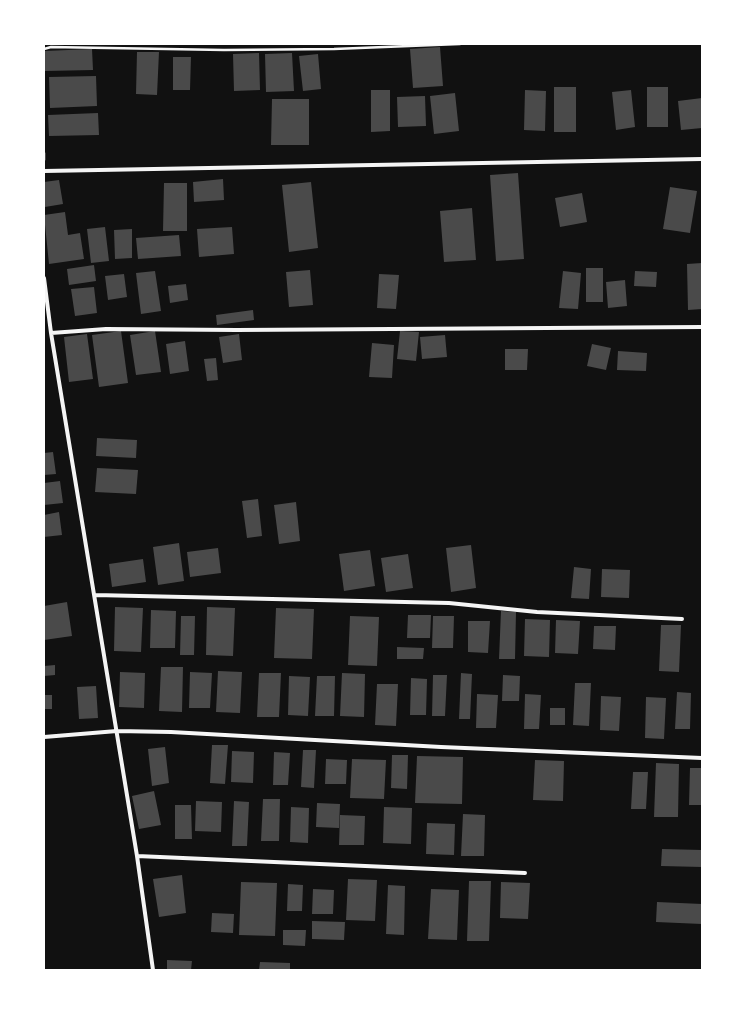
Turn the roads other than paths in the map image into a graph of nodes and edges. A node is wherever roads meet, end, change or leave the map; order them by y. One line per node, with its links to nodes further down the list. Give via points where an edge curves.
1 (702, 159): 2 (street)
2 (44, 171)
3 (44, 278): 5 (street)
4 (702, 327): 5 (street, via 106,329)
5 (51, 333): 6 (street)
6 (95, 596): 7 (street, via 449,603 537,612); 8 (street)
7 (682, 619)
8 (117, 731): 9 (street); 10 (street); 11 (street)
9 (44, 736)
10 (702, 758)
11 (138, 856): 12 (street); 13 (street)
12 (525, 873)
13 (153, 970)

